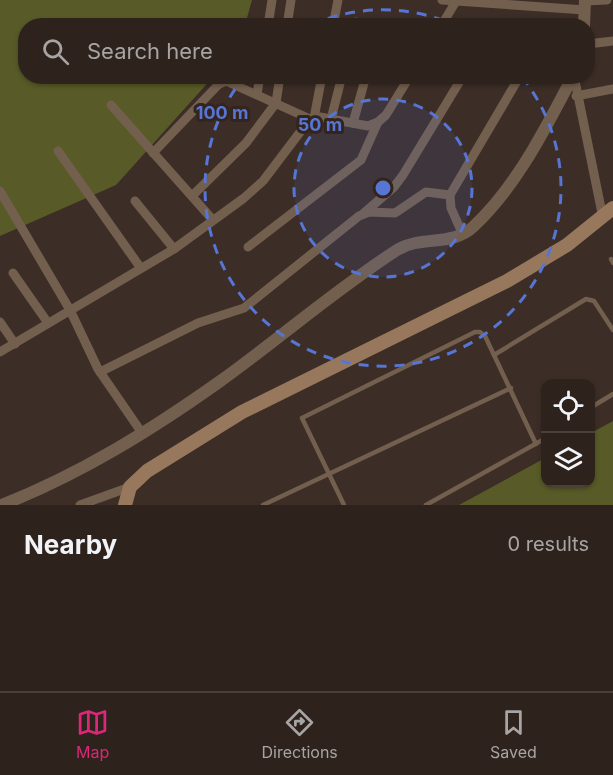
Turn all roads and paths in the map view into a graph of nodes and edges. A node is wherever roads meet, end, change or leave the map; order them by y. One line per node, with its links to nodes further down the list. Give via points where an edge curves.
1 (272, 0): 8 (street)
2 (291, 0): 9 (street)
3 (338, 0): 10 (street)
4 (442, 0): 6 (street)
5 (607, 0): 7 (street)
6 (455, 3): 7 (street); 11 (street)
7 (585, 4)
8 (269, 18)
9 (288, 18)
10 (335, 18)
11 (446, 18)
12 (613, 41): 13 (street)
13 (595, 43)
14 (219, 84): 36 (street)
15 (238, 84): 27 (street)
16 (259, 84): 27 (street)
17 (279, 84): 29 (street)
18 (320, 84): 31 (street)
19 (340, 84): 32 (street)
20 (364, 84): 34 (street)
21 (405, 84): 33 (street)
22 (458, 84): 41 (street, via 403,175)
23 (515, 84): 38 (street)
24 (569, 84): 44 (street, via 525,163 473,228)
25 (575, 84): 28 (street)
26 (613, 89): 28 (street)
27 (257, 94): 29 (street)
28 (576, 96): 42 (street)
29 (276, 103): 31 (street); 39 (street, via 246,143)
30 (111, 105): 36 (street)
31 (312, 118): 32 (street); 43 (street, via 254,190)
32 (331, 119): 34 (street)
33 (378, 122): 34 (street, via 368,126); 45 (street, via 361,160)
34 (353, 123)
35 (58, 151): 47 (street)
36 (153, 153): 39 (street)
37 (0, 191): 49 (street)
38 (450, 195): 41 (street, via 426,192 395,213); 44 (street, via 451,208)
39 (192, 196): 43 (street)
40 (135, 201): 46 (street)
41 (364, 213): 56 (street, via 244,308 198,323)
42 (608, 213): 64 (main road, via 567,245 507,281 242,412 147,471)
43 (212, 219): 46 (street)
44 (463, 235): 60 (street, via 451,240 426,240 400,249)
45 (248, 247)
46 (174, 249): 47 (street)
47 (140, 267): 49 (street)
48 (13, 273): 51 (street)
49 (70, 310): 51 (street); 56 (street)
50 (0, 322): 53 (street)
51 (48, 323): 53 (street)
52 (613, 330): 55 (lane, via 594,301 586,299)
53 (15, 344): 54 (street)
54 (0, 352)
55 (494, 355): 57 (lane); 63 (lane, via 484,336 475,332 302,418)
56 (100, 372): 60 (street)
57 (511, 388): 62 (lane); 63 (lane)
58 (613, 394): 59 (lane)
59 (595, 405)
60 (142, 434): 65 (street, via 55,484)
61 (541, 441): 62 (lane)
62 (536, 444): 70 (lane)
63 (329, 476): 68 (lane); 69 (lane)
64 (130, 487): 66 (street); 67 (main road)
65 (2, 505)
66 (80, 505)
67 (125, 505)
68 (263, 505)
69 (344, 505)
70 (426, 505)

